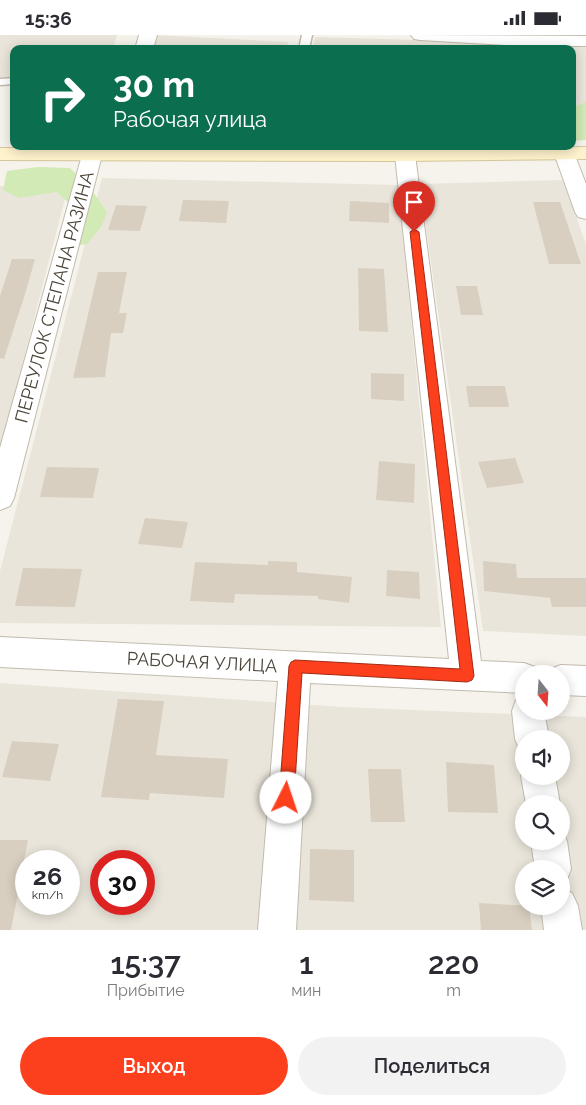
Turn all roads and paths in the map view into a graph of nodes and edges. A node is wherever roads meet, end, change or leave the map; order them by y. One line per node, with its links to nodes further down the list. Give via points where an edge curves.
1 (420, 35): 2 (street)
2 (586, 41)
3 (119, 151): 4 (main road); 8 (main road)
4 (285, 151): 9 (main road)
5 (564, 153): 6 (main road); 9 (main road); 10 (street)
6 (586, 153)
7 (0, 154): 8 (main road)
8 (92, 155): 11 (street, ПЕРЕУЛОК СТЕПАНА РАЗИНА)
9 (405, 155): 14 (street)
10 (586, 212)
11 (0, 497)
12 (0, 652): 13 (street, РАБОЧАЯ УЛИЦА)
13 (295, 666): 14 (street, РАБОЧАЯ УЛИЦА); 19 (street)
14 (467, 676): 15 (street, РАБОЧАЯ УЛИЦА)
15 (515, 679)
16 (570, 680): 17 (street)
17 (586, 681)
18 (560, 915): 20 (street)
19 (277, 930)
20 (562, 930)

